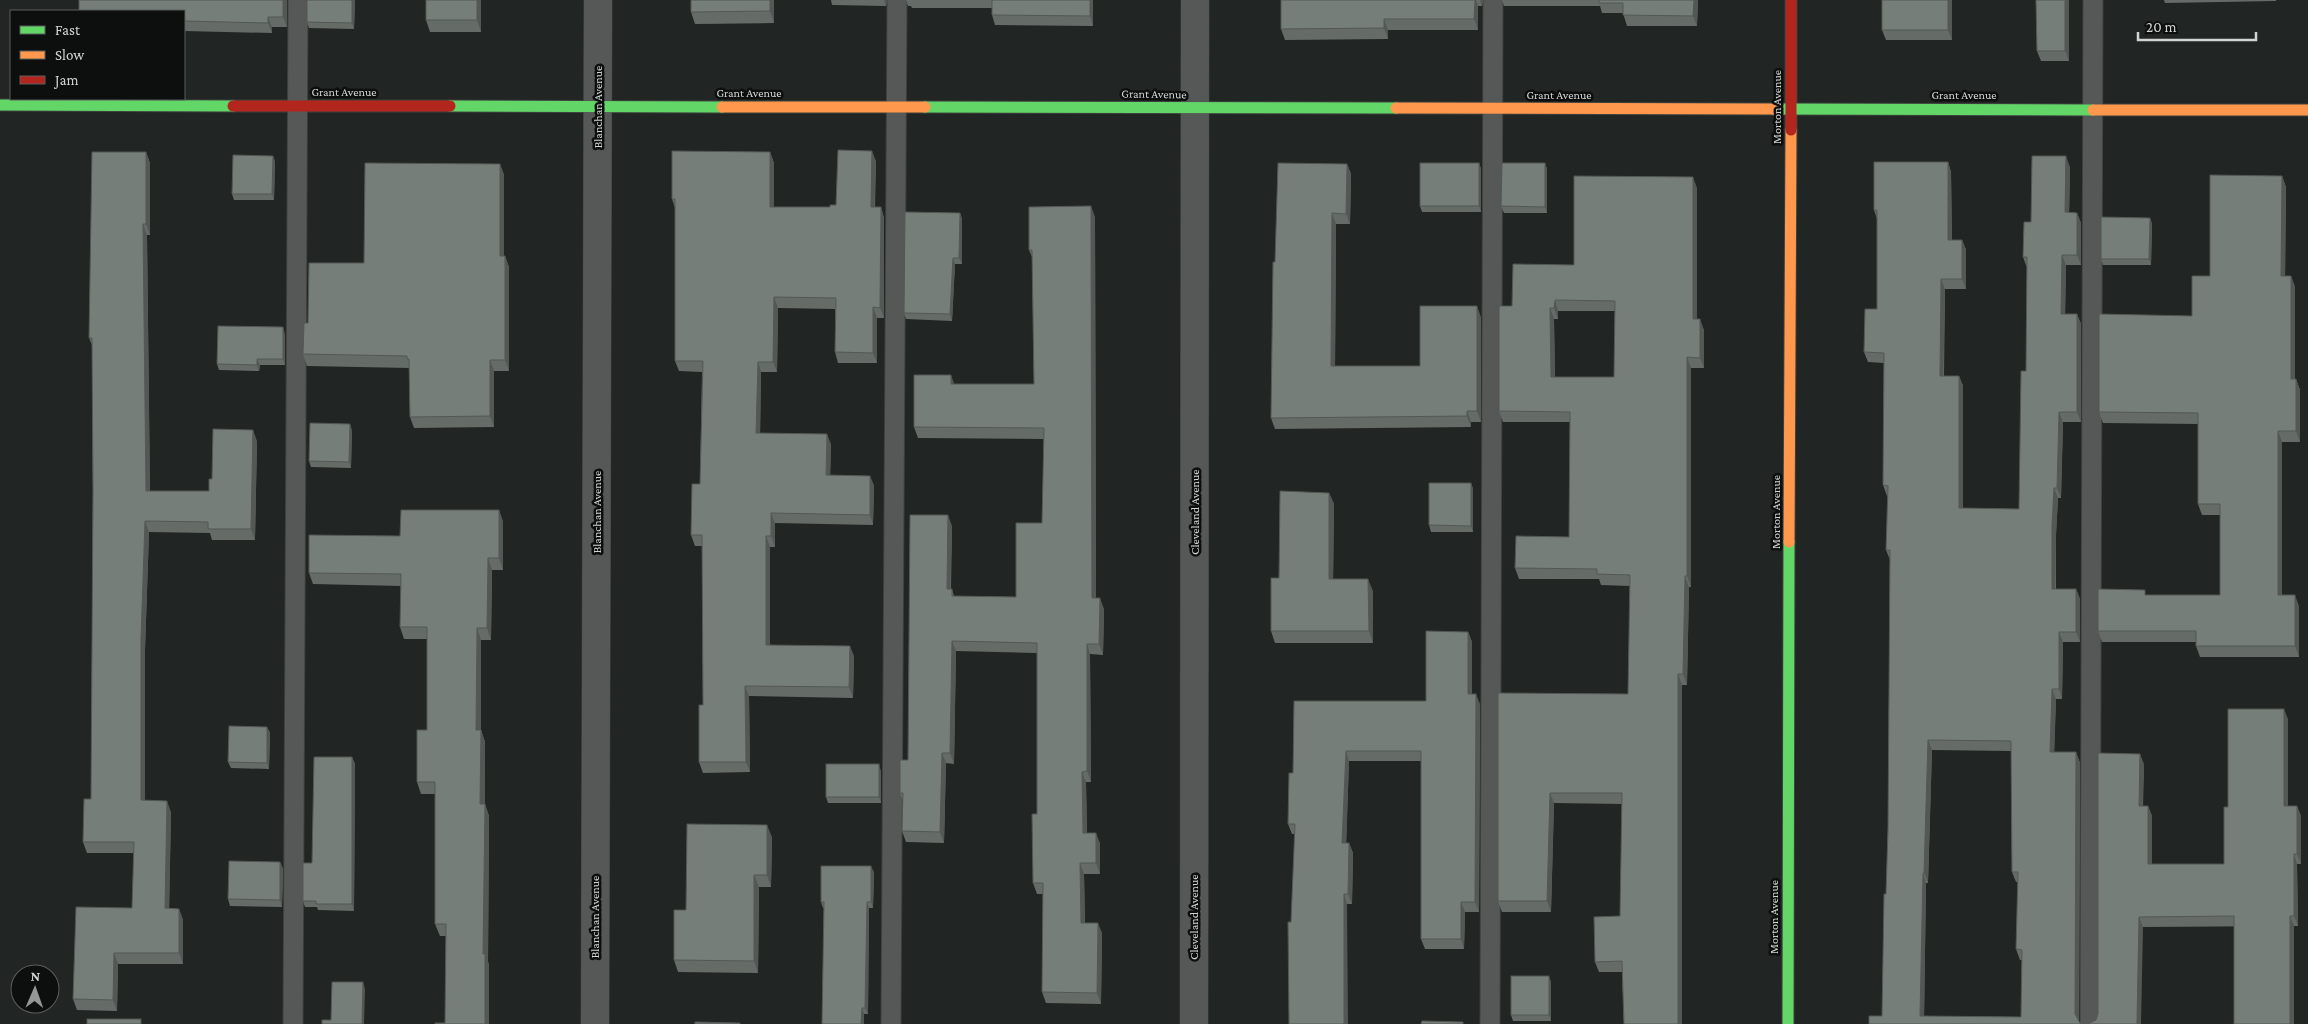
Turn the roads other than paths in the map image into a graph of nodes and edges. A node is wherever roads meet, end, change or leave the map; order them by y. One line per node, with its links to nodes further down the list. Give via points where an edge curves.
1 (298, 0): 9 (lane)
2 (598, 0): 10 (street, Blanchan Avenue)
3 (897, 0): 11 (lane)
4 (1196, 0): 12 (street, Cleveland Avenue)
5 (1493, 0): 13 (lane)
6 (1791, 0): 14 (street, Morton Avenue)
7 (2093, 0): 15 (lane)
8 (0, 105): 9 (street, Grant Avenue)
9 (298, 106): 10 (street, Grant Avenue); 17 (lane)
10 (598, 106): 11 (street, Grant Avenue); 18 (street, Blanchan Avenue)
11 (897, 107): 12 (street, Grant Avenue); 19 (lane)
12 (1195, 108): 13 (street, Grant Avenue); 20 (street, Cleveland Avenue)
13 (1493, 108): 14 (street, Grant Avenue); 21 (lane)
14 (1791, 108): 15 (street, Grant Avenue); 22 (street, Morton Avenue)
15 (2092, 109): 16 (street, Grant Avenue); 23 (lane)
16 (2308, 110)
17 (293, 1024)
18 (594, 1024)
19 (891, 1024)
20 (1194, 1024)
21 (1490, 1024)
22 (1788, 1024)
23 (2090, 1024)

